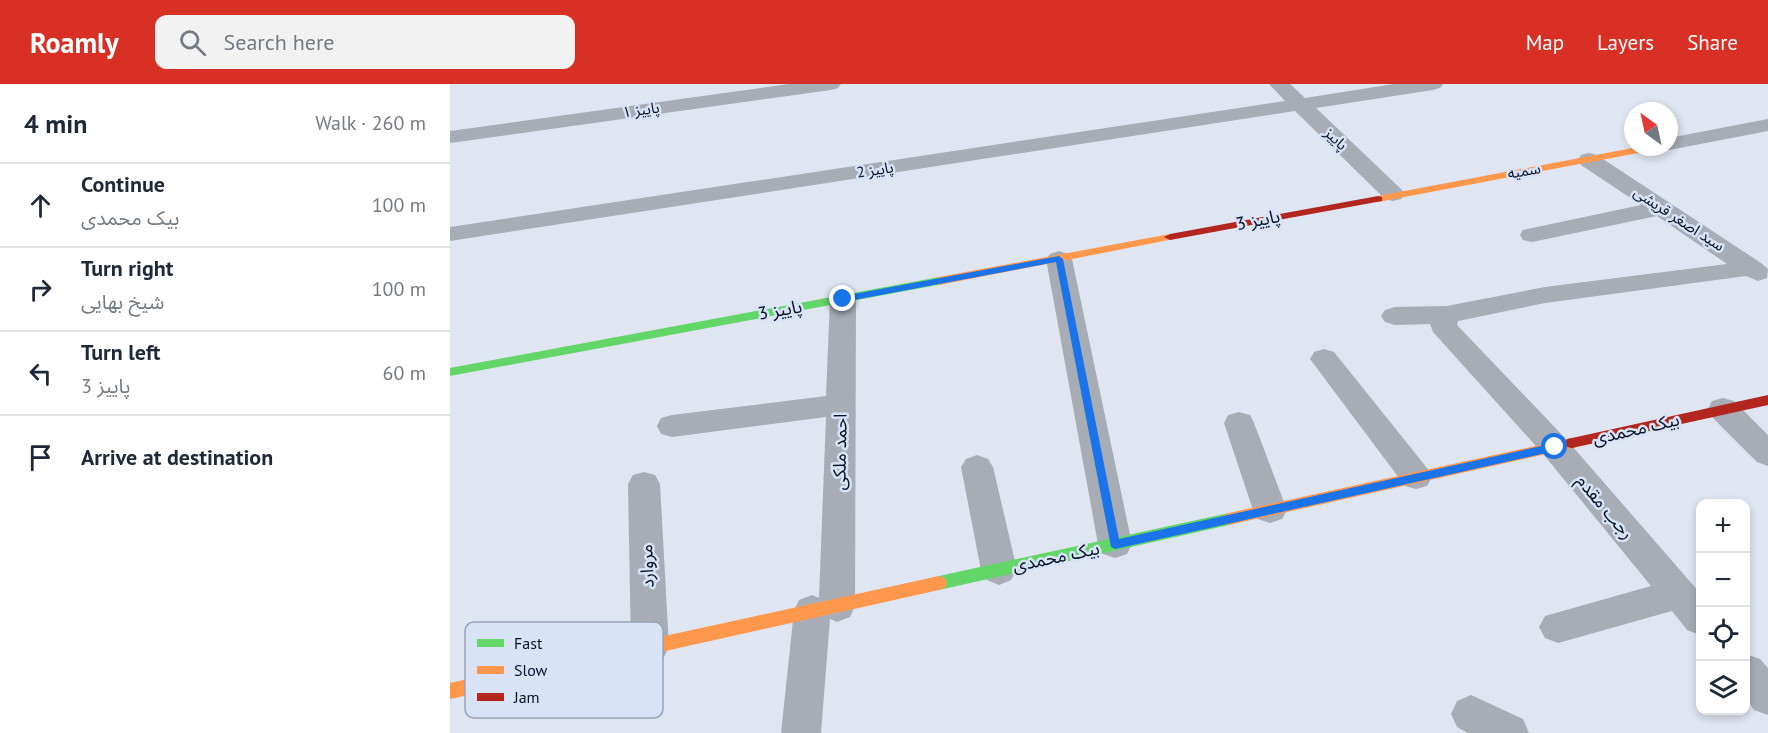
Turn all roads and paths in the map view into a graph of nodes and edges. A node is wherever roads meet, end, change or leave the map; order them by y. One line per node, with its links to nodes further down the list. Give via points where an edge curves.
1 (831, 84): 6 (street, پاییز ۱)
2 (1280, 84): 4 (street, پاییز)
3 (1433, 84): 4 (street, پاییز 2)
4 (1301, 105): 10 (street, پاییز); 12 (street, پاییز 2)
5 (1768, 125): 7 (street)
6 (450, 137)
7 (1678, 142)
8 (1624, 153): 9 (street, سمیه)
9 (1589, 160): 10 (street, سمیه); 11 (street, سید اصغر قریشی)
10 (1393, 194): 14 (street, پاییز 3)
11 (1662, 208): 13 (street); 15 (street, سید اصغر قریشی)
12 (450, 234)
13 (1532, 235)
14 (1059, 259): 16 (street, پاییز 3); 32 (street)
15 (1760, 275): 17 (street, via 1545,295)
16 (843, 299): 20 (street, پاییز 3); 22 (street, احمد ملکی)
17 (1447, 315): 18 (street); 26 (street, رجب مقدم, via 1443,326)
18 (1395, 316)
19 (1324, 359): 29 (street)
20 (450, 372)
21 (1768, 399): 23 (street, بیک محمدی)
22 (841, 405): 25 (street); 35 (street, احمد ملکی)
23 (1722, 410): 26 (street, بیک محمدی); 27 (street)
24 (1239, 423): 31 (street)
25 (672, 426)
26 (1555, 447): 29 (street, بیک محمدی); 34 (street, رجب مقدم)
27 (1768, 453)
28 (977, 467): 33 (street)
29 (1416, 477): 31 (street, بیک محمدی)
30 (644, 484): 36 (street, مروارد)
31 (1270, 510): 32 (street, بیک محمدی)
32 (1115, 544): 33 (street, بیک محمدی)
33 (999, 570): 35 (street, بیک محمدی)
34 (1690, 606): 37 (street)
35 (824, 608): 38 (street, بیک محمدی); 44 (street, احمد ملکی)
36 (649, 622)
37 (1558, 627)
38 (663, 644)
39 (1750, 676): 42 (street)
40 (465, 688): 41 (street, بیک محمدی)
41 (450, 691)
42 (1768, 697)
43 (1471, 714): 45 (street)
44 (801, 733)
45 (1509, 733)

